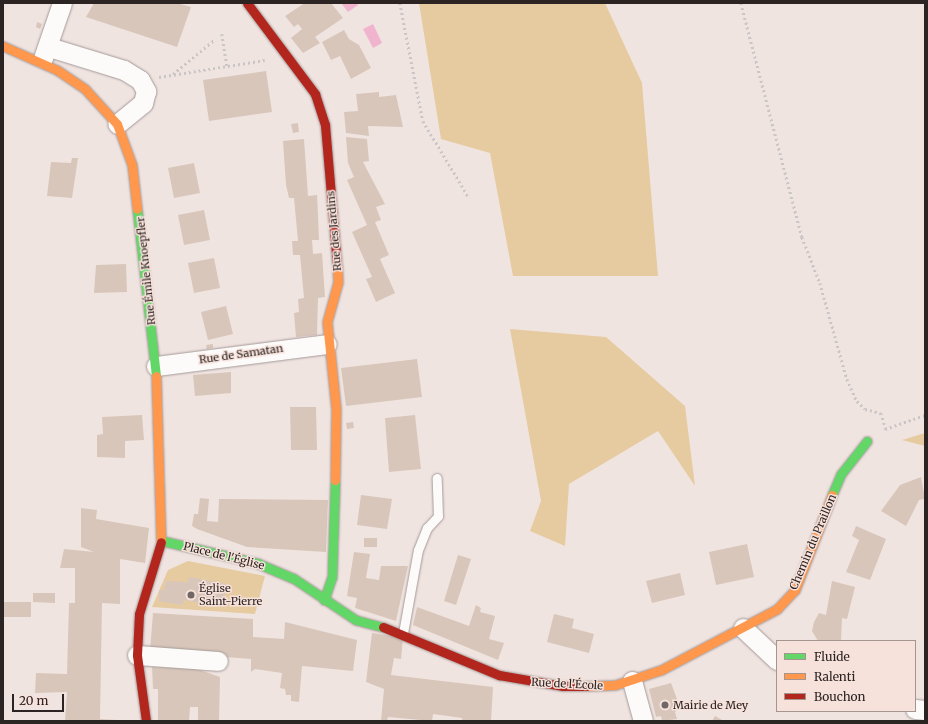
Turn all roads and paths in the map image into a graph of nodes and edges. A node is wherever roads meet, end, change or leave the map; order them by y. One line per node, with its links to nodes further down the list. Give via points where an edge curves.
1 (62, 3): 8 (street)
2 (247, 3): 9 (street, Rue des Jardins)
3 (400, 3): 14 (path, via 423,121)
4 (741, 3): 18 (path, via 789,193 832,320 847,379 858,401 866,409 881,413)
5 (222, 34): 10 (path)
6 (214, 40): 11 (path)
7 (3, 46): 8 (street, Rue Émile Knoepfler, via 22,54)
8 (45, 55): 12 (street, via 124,70); 13 (street, Rue Émile Knoepfler, via 85,89)
9 (287, 56): 10 (path); 15 (street, Rue des Jardins, via 315,94 325,125 338,259 338,282 327,322)
10 (227, 66): 11 (path)
11 (172, 75): 12 (path)
12 (140, 80): 13 (street, via 146,91 143,102)
13 (116, 124): 16 (street, Rue Émile Knoepfler, via 130,157 140,214)
14 (469, 198)
15 (327, 344): 16 (street, Rue de Samatan); 22 (street, Rue des Jardins, via 336,409 335,544 332,577)
16 (156, 366): 21 (street, Rue Émile Knoepfler)
17 (925, 415): 18 (path)
18 (886, 429): 19 (path)
19 (867, 441): 23 (street, Chemin du Praillon, via 841,474 795,590 777,609)
20 (437, 478): 24 (lane, via 438,516 427,528 418,550)
21 (163, 541): 22 (street, Place de l'Église, via 257,563 293,578); 25 (street, via 139,614)
22 (324, 600): 24 (street, Rue de l'École, via 356,620)
23 (743, 628): 26 (street); 28 (street, Rue de l'École)
24 (403, 633): 28 (street, Rue de l'École, via 468,665 531,683 595,687)
25 (137, 656): 27 (street); 29 (street)
26 (776, 659)
27 (218, 661)
28 (632, 681): 30 (street)
29 (146, 721)
30 (643, 721)

